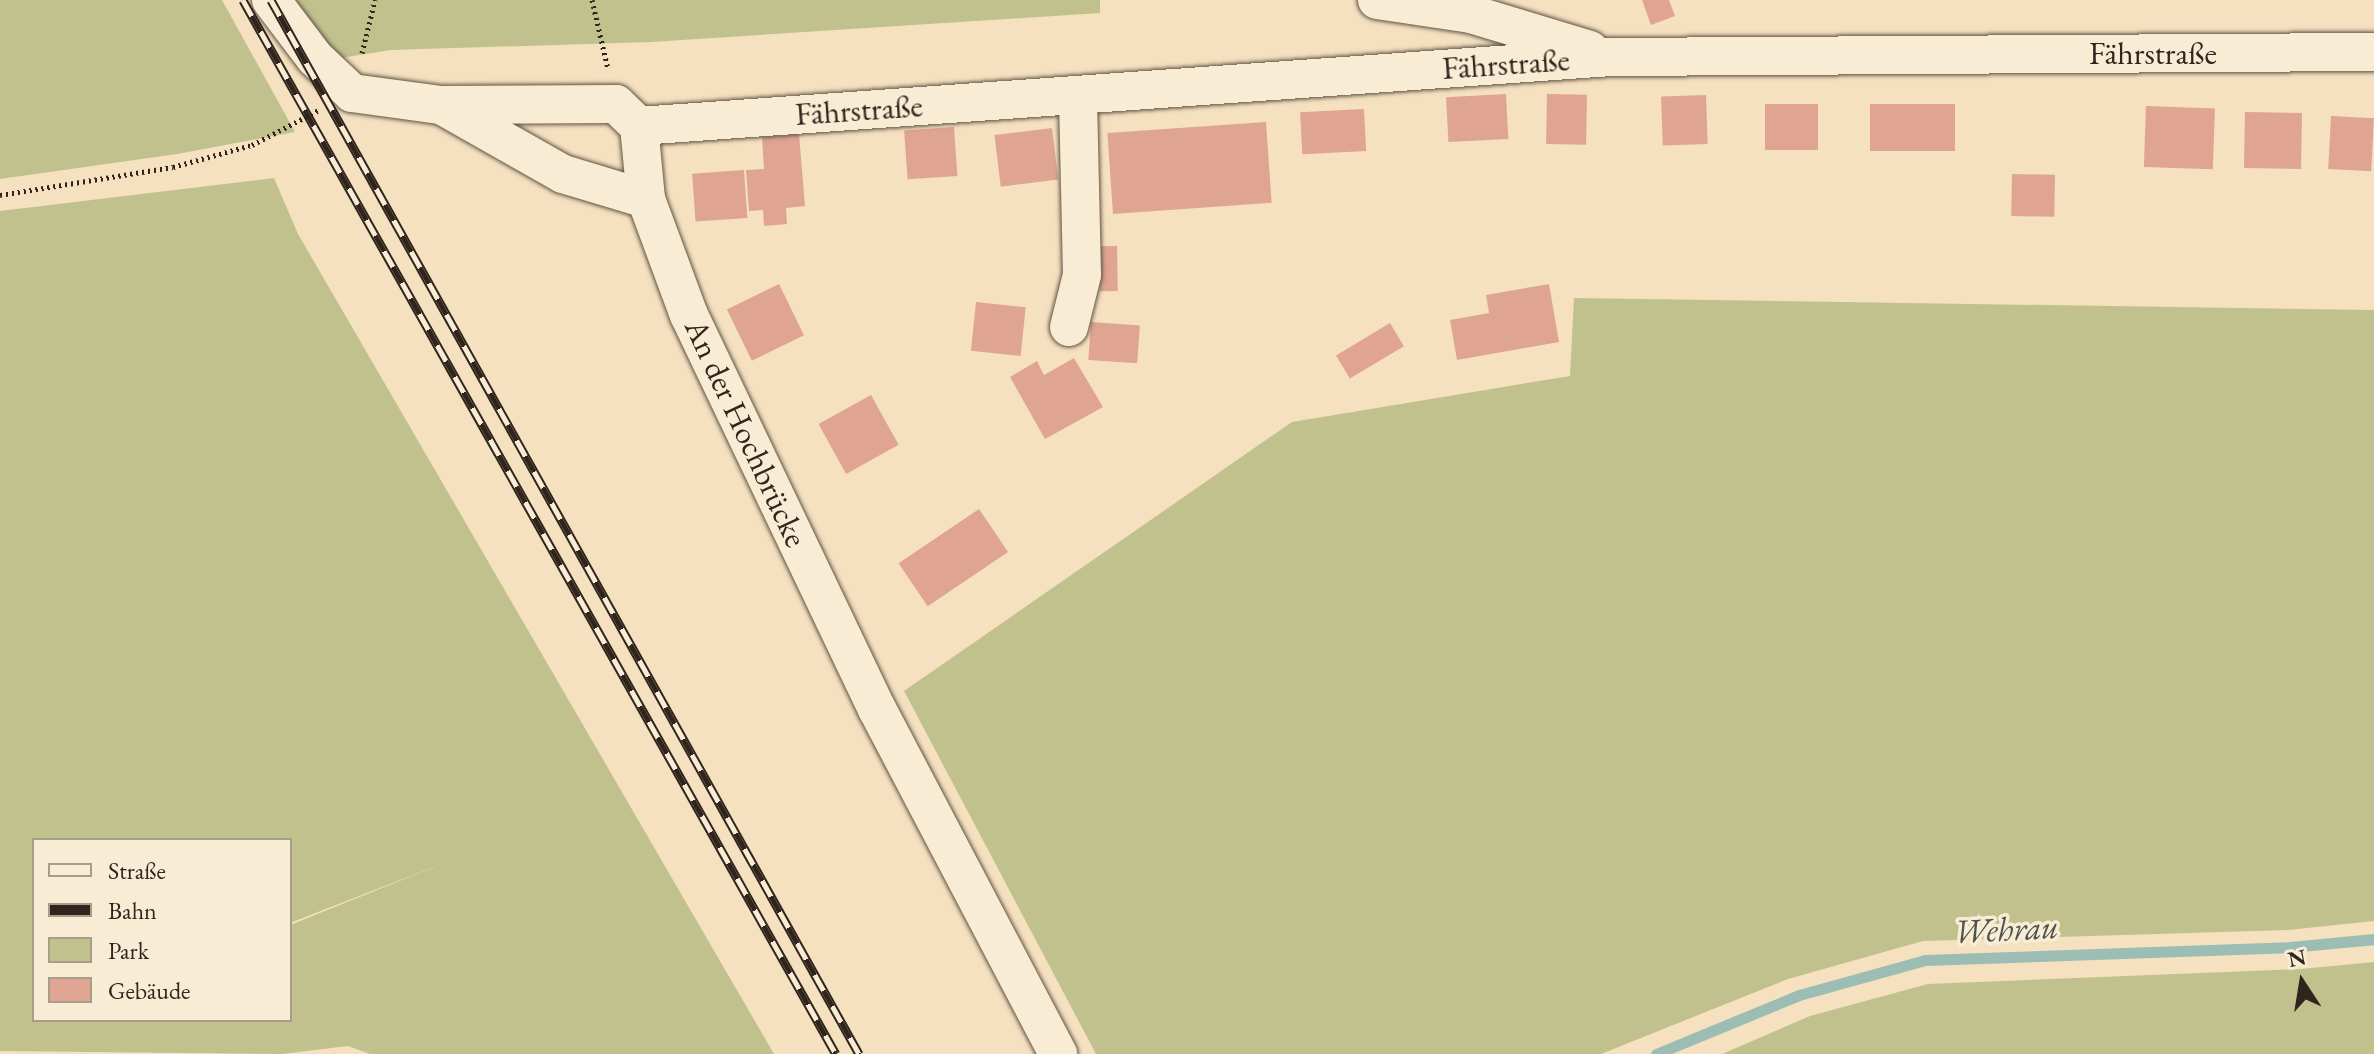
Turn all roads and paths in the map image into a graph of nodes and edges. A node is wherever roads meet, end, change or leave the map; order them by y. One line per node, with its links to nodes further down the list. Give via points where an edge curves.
1 (271, 0): 7 (street, via 315,58)
2 (375, 0): 7 (path)
3 (592, 0): 10 (path)
4 (1393, 2): 6 (street, via 1471,14)
5 (2374, 52): 6 (street, Fährstraße)
6 (1612, 57): 8 (street, Fährstraße)
7 (352, 93): 9 (street); 11 (path, via 252,145 173,167)
8 (1078, 95): 10 (street, Fährstraße); 13 (street, via 1082,275)
9 (441, 105): 10 (street, Fährstraße); 12 (street, via 563,174)
10 (627, 115): 12 (street)
11 (0, 195)
12 (646, 199): 14 (street, An der Hochbrücke, via 689,315 870,695)
13 (1069, 327)
14 (1058, 1054)

